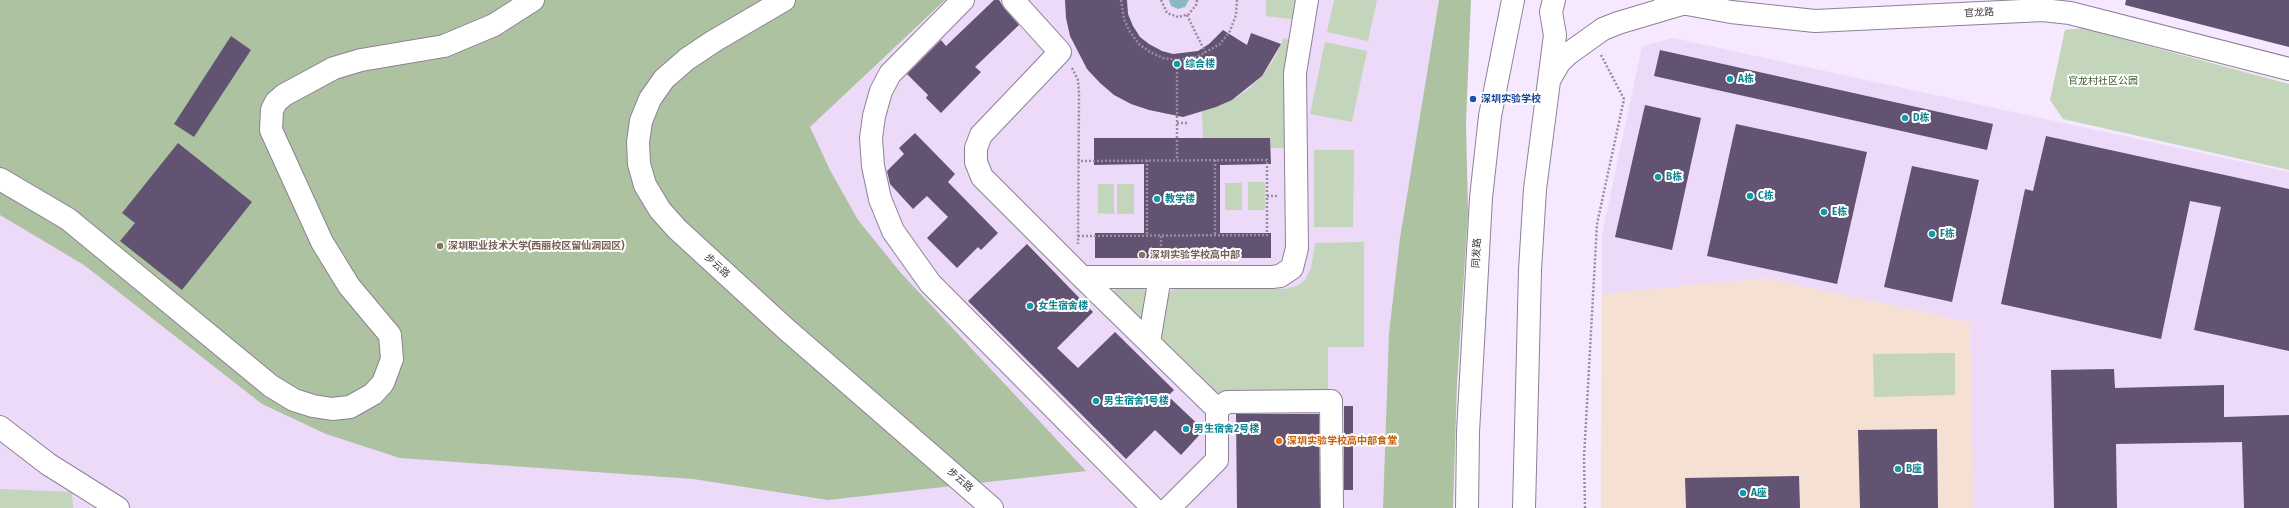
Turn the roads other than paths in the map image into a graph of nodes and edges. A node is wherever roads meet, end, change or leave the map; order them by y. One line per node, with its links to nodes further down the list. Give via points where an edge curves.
1 (533, 0): 12 (main road, via 494,25 444,46 361,60 334,68 284,95 274,106 270,121 271,130 322,242 349,286 390,335 392,359 383,383 373,394 350,407 332,409 313,406 294,400 271,386 68,219)
2 (784, 0): 19 (main road, 步云路, via 708,45 664,79 650,99 641,121 638,142 639,164 645,185 660,210 677,229 786,329)
3 (963, 0): 20 (main road, via 890,74 881,91 871,138 873,166 880,199 893,231 930,283)
4 (1013, 0): 13 (main road, via 1060,52 982,135 976,148 976,162 982,177)
5 (1307, 0): 14 (main road, via 1295,73 1295,262 1287,272 1272,277)
6 (1513, 0): 23 (main road, 同发路, via 1490,116 1482,191)
7 (1554, 0): 11 (main road, via 1551,12 1555,35)
8 (1674, 1): 9 (main road, 官龙路, via 1773,18 1815,21); 11 (main road, via 1618,23 1578,45 1559,64)
9 (2021, 6): 10 (main road, 官龙路, via 2070,14)
10 (2289, 69)
11 (1547, 88): 24 (main road, via 1537,159 1534,211)
12 (0, 179)
13 (1080, 275): 14 (main road); 15 (main road)
14 (1160, 277): 15 (main road)
15 (1149, 342): 16 (main road)
16 (1217, 409): 21 (main road, via 1217,460); 22 (main road, via 1227,402 1331,401)
17 (0, 427): 18 (main road, via 48,464)
18 (118, 508)
19 (992, 508)
20 (1153, 508)
21 (1169, 508)
22 (1332, 508)
23 (1467, 508)
24 (1524, 508)

